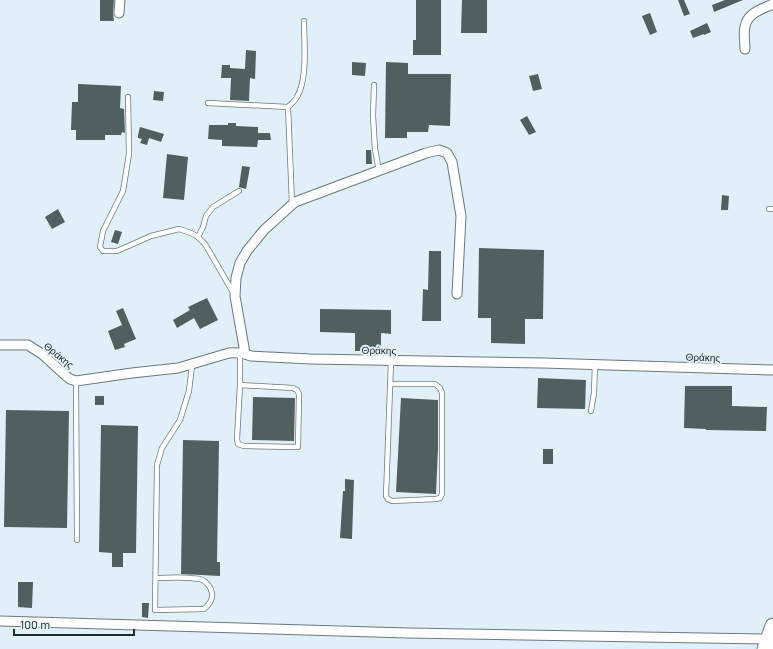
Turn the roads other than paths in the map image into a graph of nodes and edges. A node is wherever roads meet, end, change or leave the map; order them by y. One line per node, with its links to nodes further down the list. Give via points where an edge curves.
1 (120, 0): 3 (street)
2 (773, 4): 5 (street, via 748,17 745,27)
3 (119, 13)
4 (304, 21): 9 (lane, via 305,60 301,88)
5 (745, 49)
6 (374, 85): 10 (lane, via 373,116)
7 (128, 97): 13 (lane, via 128,154 123,191 103,231 100,247 103,251 117,251 151,236 179,229)
8 (208, 103): 9 (lane)
9 (288, 107): 12 (lane)
10 (379, 171): 12 (street); 14 (street, via 426,153 439,150 447,153 452,162 462,216)
11 (239, 191): 13 (lane, via 213,207 206,216)
12 (292, 205): 15 (street, via 264,230 247,251 236,278)
13 (198, 237): 15 (lane, via 205,244)
14 (457, 294)
15 (235, 296): 17 (street)
16 (0, 345): 22 (street, Θράκης, via 28,346)
17 (243, 353): 18 (street, Θράκης, via 251,356); 20 (street, Θράκης, via 229,353); 24 (lane)
18 (391, 361): 19 (street, Θράκης); 23 (lane)
19 (595, 364): 21 (street, Θράκης); 25 (lane)
20 (192, 365): 22 (street, Θράκης); 27 (lane, via 189,390 180,420 162,448 158,465)
21 (773, 370)
22 (76, 381): 26 (lane)
23 (390, 384): 23 (lane, via 386,496 392,501 440,498 440,388 435,384)
24 (240, 385): 24 (lane, via 296,389 299,394 298,447 238,444)
25 (591, 411)
26 (77, 540)
27 (156, 578): 27 (lane, via 155,610 204,609 210,603 212,592 200,579)
28 (0, 621): 29 (street, via 408,633)
29 (770, 638)

